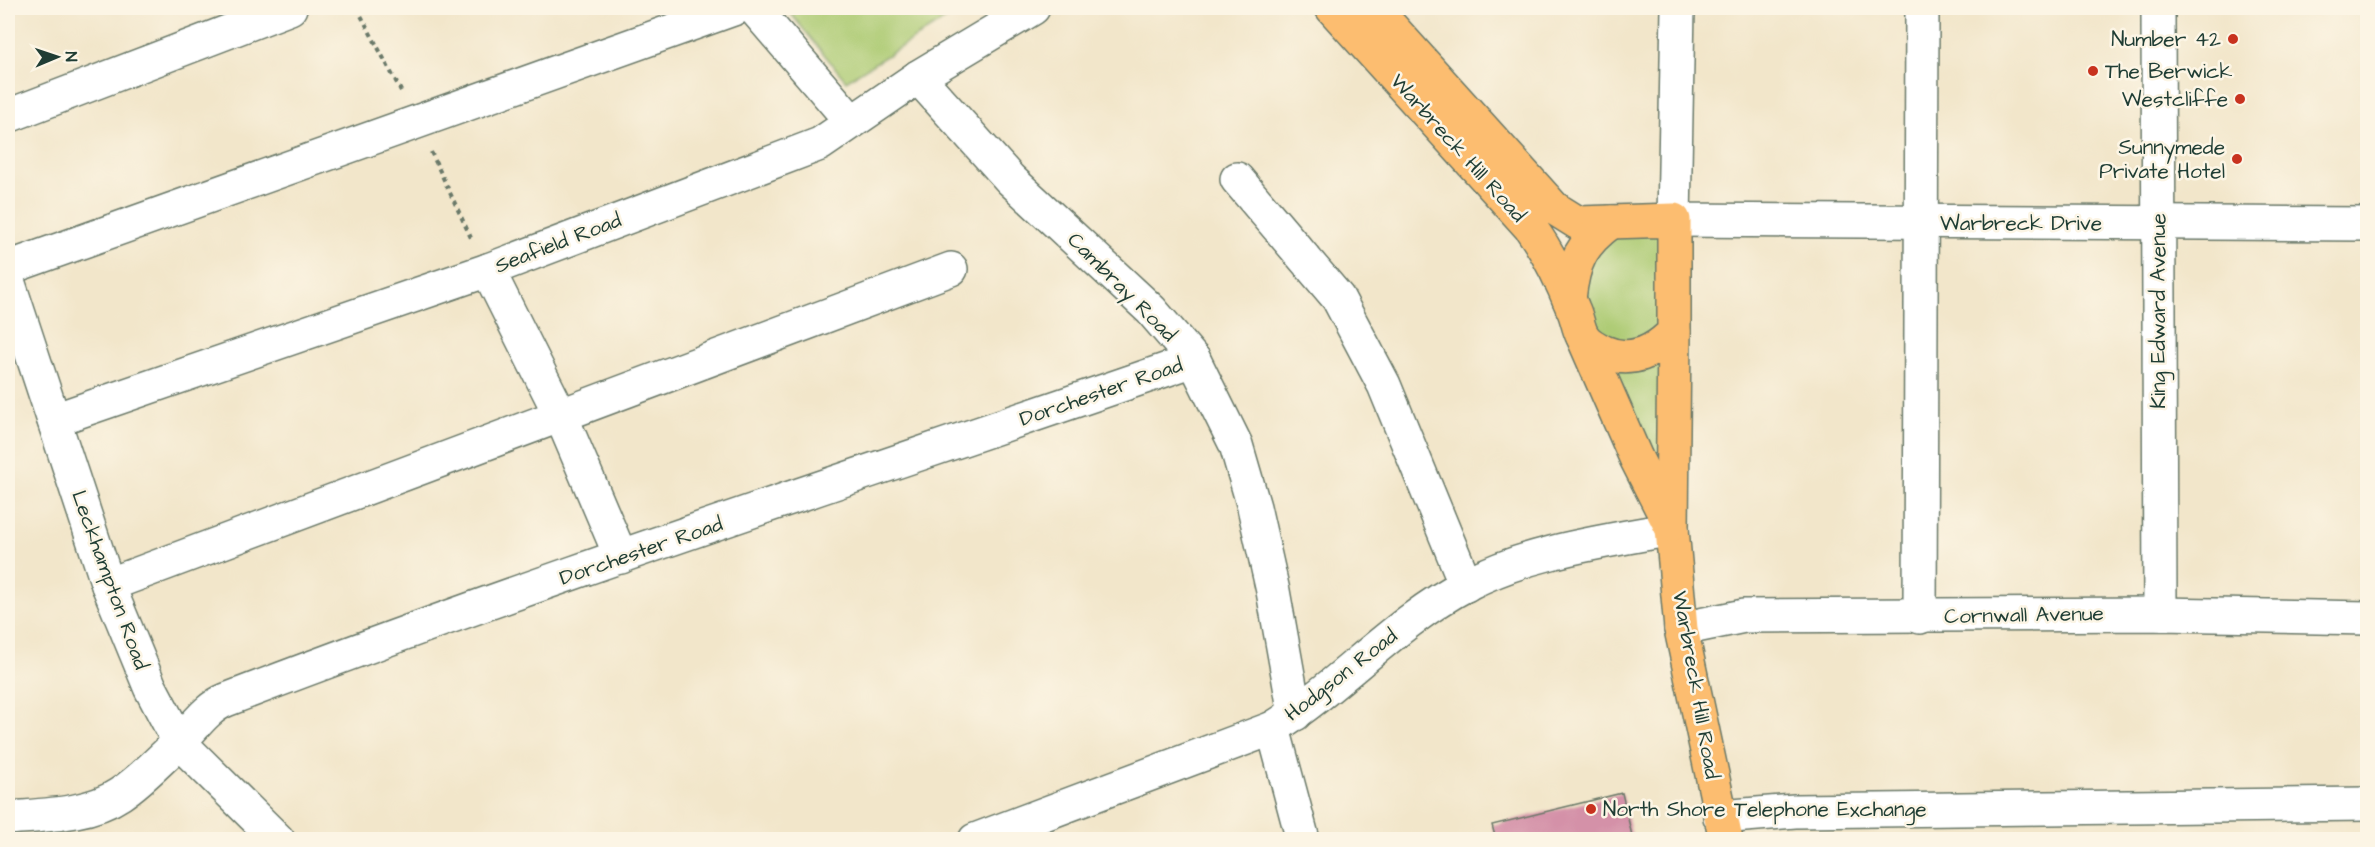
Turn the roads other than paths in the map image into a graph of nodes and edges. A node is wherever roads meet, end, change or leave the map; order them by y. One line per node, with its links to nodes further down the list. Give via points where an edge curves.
1 (290, 8): 11 (street)
2 (736, 8): 19 (street)
3 (754, 8): 12 (street)
4 (1033, 8): 10 (street, Seafield Road)
5 (1332, 8): 23 (main road, Warbreck Hill Road, via 1530,227 1551,256)
6 (1374, 8): 15 (main road, Warbreck Hill Road, via 1554,208 1578,223)
7 (1678, 8): 14 (street)
8 (1922, 8): 17 (street)
9 (2158, 8): 16 (street, King Edward Avenue)
10 (918, 77): 12 (street, Seafield Road); 26 (street, Cambray Road, via 1011,179 1152,310)
11 (8, 116)
12 (851, 121): 21 (street, Seafield Road, via 820,144)
13 (1238, 179): 32 (street, via 1338,297 1384,385)
14 (1674, 220): 15 (main road, Warbreck Hill Road); 17 (street, Warbreck Drive); 24 (main road, Warbreck Hill Road)
15 (1611, 222): 23 (main road, Warbreck Hill Road, via 1591,237 1575,263)
16 (2157, 223): 17 (street, Warbreck Drive); 18 (street, Warbreck Drive); 33 (street, King Edward Avenue)
17 (1923, 224): 34 (street)
18 (2367, 224)
19 (8, 268)
20 (951, 269): 27 (street)
21 (488, 270): 27 (street); 28 (street, Seafield Road)
22 (8, 281): 28 (street, Leckhampton Road)
23 (1569, 299): 25 (main road, Warbreck Hill Road)
24 (1674, 332): 25 (main road, via 1651,351 1629,357 1612,355); 29 (main road, Warbreck Hill Road)
25 (1583, 337): 29 (main road, Warbreck Hill Road)
26 (1194, 360): 30 (street, Dorchester Road); 37 (street, Cambray Road, via 1236,445 1254,507 1273,591)
27 (561, 416): 30 (street); 31 (street)
28 (54, 420): 31 (street, Leckhampton Road)
29 (1672, 529): 32 (street, Hodgson Road, via 1524,560); 36 (main road, Warbreck Hill Road)
30 (621, 557): 38 (street, Dorchester Road, via 215,705)
31 (108, 585): 38 (street, Leckhampton Road, via 150,687)
32 (1466, 585): 37 (street, Hodgson Road, via 1395,632)
33 (2160, 614): 34 (street, Cornwall Avenue); 35 (street, Cornwall Avenue)
34 (1920, 617): 36 (street, Cornwall Avenue, via 1744,616)
35 (2367, 618)
36 (1681, 629): 41 (main road, Warbreck Hill Road)
37 (1284, 721): 43 (street, Hodgson Road); 44 (street, Cambray Road)
38 (179, 742): 40 (street, Dorchester Road, via 119,794 56,814); 42 (street, Leckhampton Road)
39 (2367, 804): 41 (street, via 1795,811)
40 (8, 818)
41 (1723, 828)
42 (278, 840)
43 (975, 840)
44 (1303, 840)

